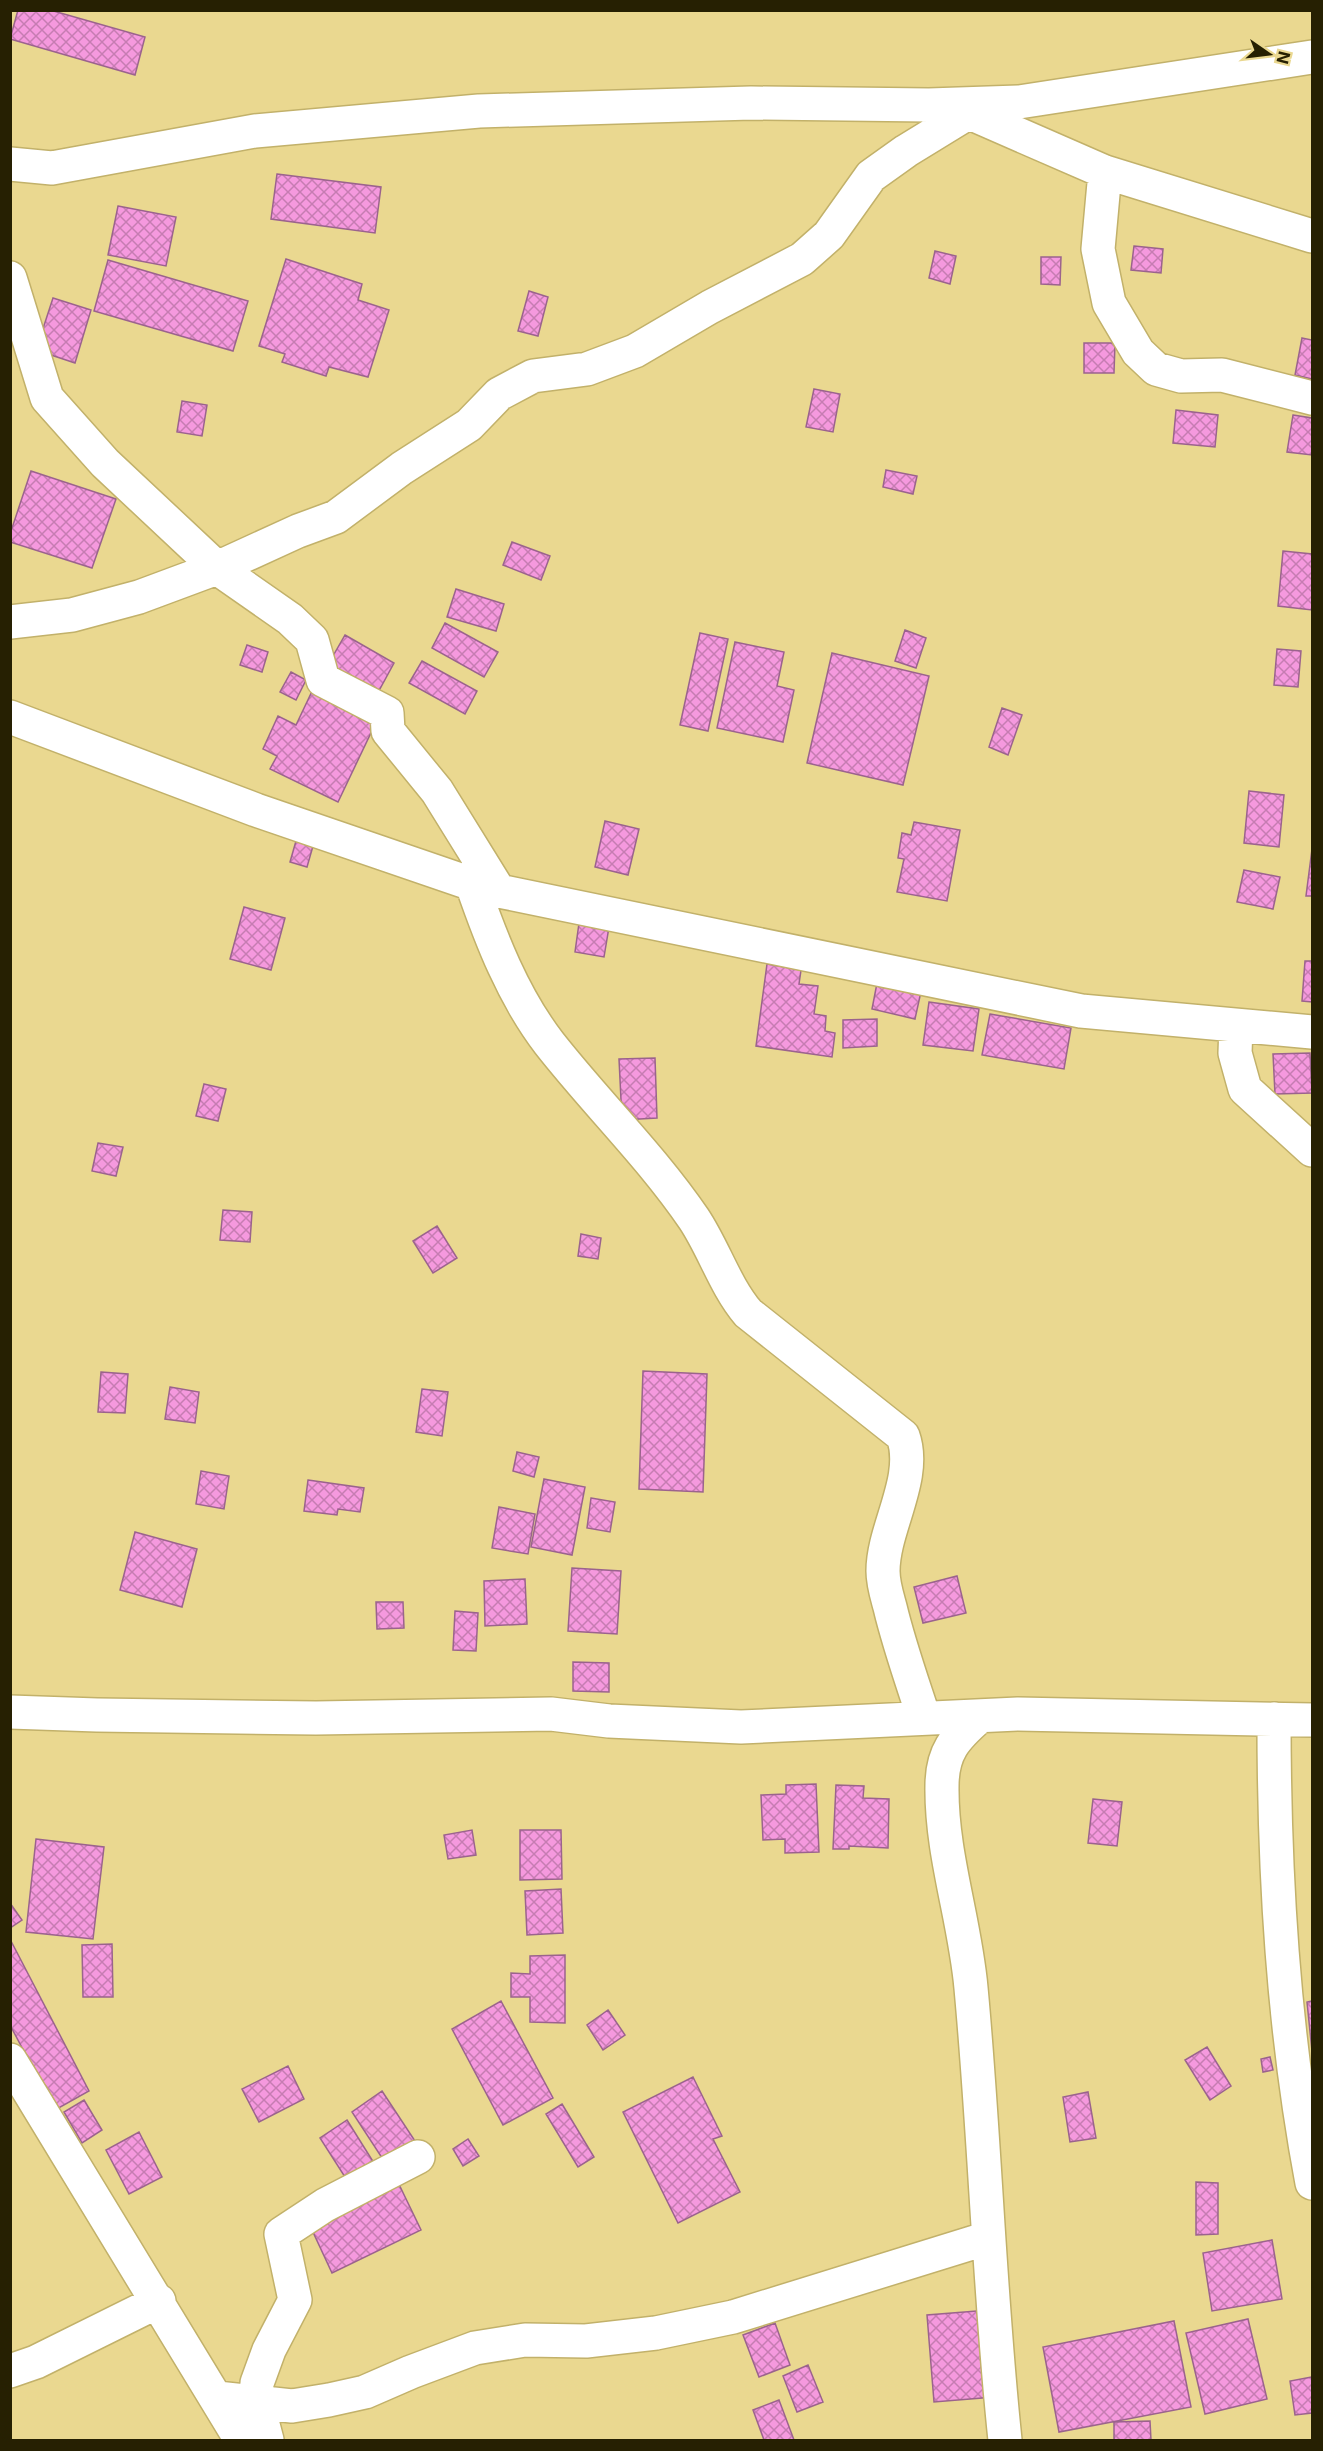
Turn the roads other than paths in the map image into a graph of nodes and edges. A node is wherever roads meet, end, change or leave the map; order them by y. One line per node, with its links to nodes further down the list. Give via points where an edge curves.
1 (1312, 57): 2 (street)
2 (958, 109): 3 (street, via 751,103 479,111 255,131 52,168); 4 (street); 8 (street, via 871,176 829,235 802,259 635,351 587,369 524,380 499,394 469,425 336,517)
3 (10, 164)
4 (1105, 172): 5 (street); 7 (street, via 1098,249 1109,303 1138,352 1155,369 1181,376 1222,375)
5 (1312, 236)
6 (10, 278): 8 (street, via 47,398 105,463)
7 (1312, 398)
8 (217, 568): 9 (street, via 139,597 72,615); 11 (street, via 290,619 312,640 323,680 387,713 388,731 437,791)
9 (10, 622)
10 (10, 717): 11 (street, via 256,810)
11 (486, 887): 12 (street, via 1081,1011); 17 (street, via 491,939 524,1004 549,1042 694,1219 738,1301 903,1436 909,1457 885,1550 884,1586)
12 (1236, 1026): 13 (street); 14 (street, via 1235,1053 1245,1089)
13 (1312, 1032)
14 (1312, 1150)
15 (10, 1712): 17 (street, via 316,1718 551,1714 609,1721 741,1726)
16 (979, 1717): 17 (street); 18 (street, via 1018,1714); 23 (street, via 950,1747 942,1785 945,1844 971,1985)
17 (924, 1718)
18 (1274, 1719): 19 (street); 22 (street, via 1277,1891 1284,1984 1292,2065)
19 (1312, 1720)
20 (10, 2060): 24 (street)
21 (418, 2157): 27 (street, via 325,2205 281,2234 295,2300 264,2361 257,2383)
22 (1312, 2182)
23 (988, 2238): 27 (street, via 733,2317 598,2340 525,2340 476,2348 365,2392 292,2406); 30 (street)
24 (159, 2301): 25 (street); 26 (street)
25 (10, 2371)
26 (217, 2398): 27 (street); 28 (street)
27 (257, 2402): 29 (street)
28 (241, 2440)
29 (267, 2440)
30 (1005, 2440)

